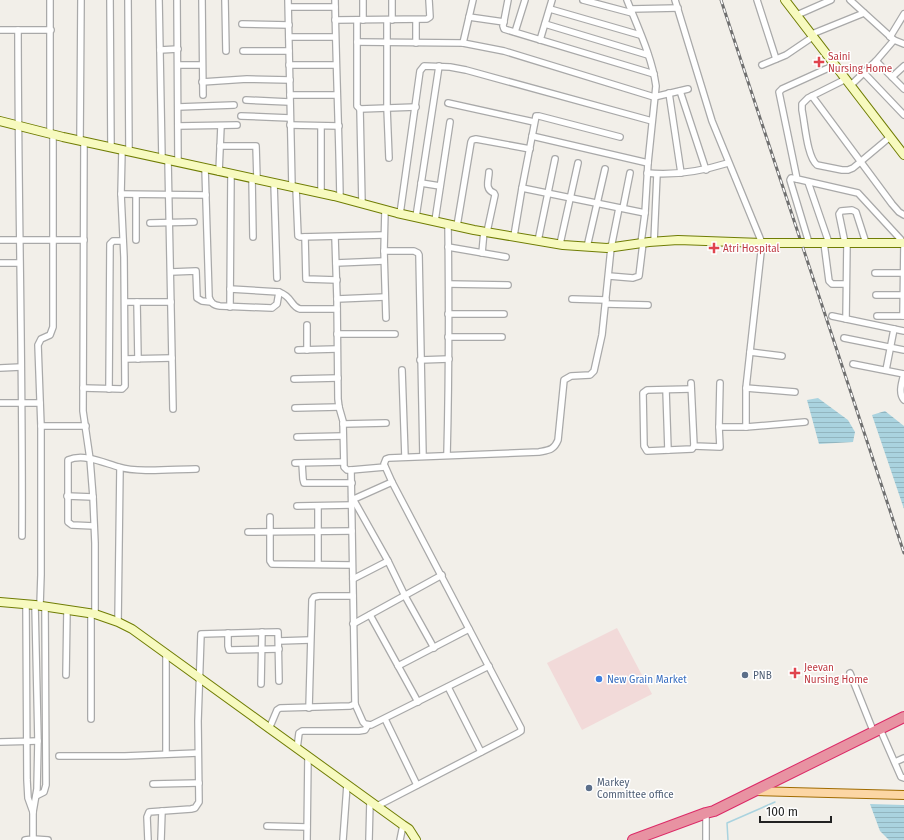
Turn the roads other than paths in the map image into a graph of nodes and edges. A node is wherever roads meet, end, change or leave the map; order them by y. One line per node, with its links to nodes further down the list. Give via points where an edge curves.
1 (50, 0): 44 (street)
2 (81, 0): 114 (street)
3 (110, 0): 116 (street)
4 (128, 0): 118 (street)
5 (159, 0): 58 (street)
6 (177, 0): 57 (street)
7 (202, 0): 70 (street)
8 (225, 0): 59 (street)
9 (288, 0): 25 (street)
10 (335, 0): 26 (street)
11 (363, 0): 35 (street)
12 (392, 0): 36 (street)
13 (429, 0): 37 (street, via 429,18)
14 (473, 0): 33 (street)
15 (508, 0): 38 (street)
16 (525, 0): 45 (street)
17 (552, 0): 28 (street)
18 (583, 0): 29 (street)
19 (628, 0): 29 (street)
20 (675, 0): 27 (street)
21 (758, 0): 63 (street)
22 (785, 0): 32 (street)
23 (832, 0): 32 (street)
24 (852, 1): 30 (street)
25 (289, 7): 26 (street); 41 (street)
26 (335, 7): 34 (street)
27 (678, 8): 29 (street); 127 (street, via 712,121)
28 (550, 9): 40 (street); 46 (street)
29 (632, 11): 46 (street)
30 (864, 13): 47 (street); 50 (street)
31 (904, 14): 50 (street)
32 (797, 15): 47 (street)
33 (469, 17): 38 (street); 55 (street)
34 (335, 20): 35 (street); 49 (street)
35 (360, 20): 36 (street); 52 (street)
36 (390, 20): 37 (street); 53 (street)
37 (416, 20): 54 (street)
38 (504, 22): 45 (street, via 503,28)
39 (242, 24): 41 (street)
40 (545, 24): 51 (street); 62 (street)
41 (289, 25): 48 (street)
42 (0, 30): 43 (street)
43 (18, 30): 44 (street); 103 (street)
44 (51, 30): 110 (street)
45 (515, 32): 51 (street)
46 (640, 35): 62 (street)
47 (813, 35): 63 (street, via 786,55); 69 (street)
48 (289, 37): 49 (street); 61 (street)
49 (335, 37): 67 (street)
50 (892, 38): 56 (street); 64 (street)
51 (540, 40): 74 (street)
52 (357, 42): 53 (street); 95 (street, via 357,106)
53 (387, 42): 54 (street); 94 (street)
54 (416, 42): 55 (street)
55 (463, 43): 87 (street, via 504,51)
56 (904, 44)
57 (178, 49): 58 (street); 65 (street)
58 (160, 50): 122 (street)
59 (226, 51)
60 (243, 51): 61 (street)
61 (289, 51): 66 (street)
62 (648, 55): 74 (street)
63 (776, 59): 68 (street)
64 (876, 61): 73 (street); 75 (street)
65 (178, 65): 70 (street); 92 (street)
66 (289, 65): 67 (street); 76 (street)
67 (336, 65): 85 (street)
68 (762, 65)
69 (835, 65): 78 (street); 139 (street, via 779,92)
70 (202, 66): 77 (street)
71 (439, 66): 93 (street, via 424,66 421,69); 100 (street, via 466,70); 142 (street)
72 (904, 66): 75 (street)
73 (864, 73): 78 (street); 96 (street)
74 (654, 74): 87 (street)
75 (892, 77): 80 (street)
76 (290, 80): 77 (street); 84 (street)
77 (202, 82): 83 (street)
78 (848, 82): 86 (street); 113 (street)
79 (688, 89): 81 (street)
80 (904, 89)
81 (680, 91): 82 (street); 130 (street)
82 (669, 93): 87 (street); 135 (street)
83 (202, 94)
84 (290, 95): 85 (street); 89 (street)
85 (336, 95): 109 (street)
86 (812, 96): 125 (street); 125 (street, via 802,104 802,110 814,163 848,170)
87 (654, 97): 100 (street)
88 (246, 100): 89 (street)
89 (289, 102): 98 (street)
90 (448, 103): 102 (street)
91 (234, 105): 92 (street)
92 (178, 107): 106 (street)
93 (416, 107): 94 (street); 159 (street)
94 (387, 108): 95 (street); 120 (street)
95 (360, 109): 155 (street)
96 (904, 115)
97 (241, 116): 98 (street)
98 (290, 118): 105 (street)
99 (0, 121): 103 (street)
100 (652, 121): 124 (street)
101 (450, 122): 143 (street)
102 (534, 122): 111 (street); 112 (street, via 538,116)
103 (18, 125): 110 (street); 175 (street)
104 (237, 125): 107 (street)
105 (290, 125): 108 (street); 144 (street)
106 (178, 126): 107 (street); 123 (street)
107 (221, 126): 115 (street)
108 (321, 126): 109 (street); 147 (street)
109 (339, 126): 153 (street)
110 (52, 133): 114 (street); 176 (street)
111 (532, 136): 117 (street); 124 (street)
112 (620, 137)
113 (890, 137): 119 (street); 125 (street)
114 (82, 141): 116 (street); 177 (street)
115 (220, 146): 131 (street); 138 (street, via 256,146)
116 (112, 148): 118 (street)
117 (530, 149): 145 (street); 167 (street, via 476,139 470,142)
118 (126, 151): 122 (street); 148 (street)
119 (904, 154)
120 (388, 158)
121 (555, 159): 146 (street)
122 (165, 160): 123 (street); 150 (street)
123 (178, 162): 128 (street)
124 (648, 162): 134 (street)
125 (860, 162): 160 (street, via 892,204)
126 (578, 163): 152 (street)
127 (728, 163): 130 (street); 183 (street)
128 (206, 168): 131 (street); 151 (street)
129 (605, 169): 154 (street)
130 (706, 170): 135 (street)
131 (219, 172): 136 (street)
132 (489, 172): 168 (street, via 488,188 494,195)
133 (630, 173): 156 (street)
134 (647, 173): 137 (street); 158 (street)
135 (681, 173): 137 (street)
136 (231, 174): 138 (street); 209 (street)
137 (657, 174): 181 (street)
138 (255, 178): 141 (street); 171 (street)
139 (797, 179): 140 (street); 184 (street, via 790,180)
140 (808, 182): 185 (street); 189 (street, via 858,193)
141 (274, 183): 144 (street); 204 (street)
142 (421, 183): 143 (street); 161 (street)
143 (440, 186): 162 (street)
144 (294, 187): 147 (street); 172 (street, via 298,236)
145 (522, 188): 146 (street); 170 (street)
146 (548, 192): 152 (street); 180 (street)
147 (321, 193): 153 (street)
148 (121, 194): 149 (street); 179 (street)
149 (136, 195): 150 (street); 178 (street)
150 (169, 195): 151 (street); 165 (street)
151 (206, 195): 219 (street)
152 (571, 197): 154 (street); 188 (street)
153 (340, 198): 155 (street)
154 (597, 203): 156 (street); 191 (street)
155 (362, 204): 157 (street)
156 (621, 208): 158 (street); 192 (street)
157 (385, 210): 159 (street); 169 (street)
158 (645, 213): 182 (street)
159 (400, 214): 161 (street)
160 (904, 215)
161 (416, 217): 162 (street)
162 (435, 221): 166 (street)
163 (194, 222): 165 (street)
164 (150, 223): 165 (street)
165 (170, 223): 200 (street)
166 (448, 224): 167 (street); 190 (street)
167 (457, 226): 168 (street)
168 (486, 232): 170 (street); 194 (street)
169 (384, 235): 173 (street); 193 (street)
170 (514, 236): 180 (street)
171 (253, 237)
172 (305, 237): 173 (street); 205 (street, via 306,279)
173 (335, 237): 199 (street)
174 (0, 240): 175 (street)
175 (19, 240): 176 (street); 198 (street)
176 (53, 240): 177 (street); 268 (street, via 52,327 50,335 41,339 38,344)
177 (84, 240): 260 (street)
178 (136, 240)
179 (123, 241): 216 (street); 262 (street, via 113,241 110,244)
180 (538, 241): 188 (street)
181 (654, 242): 182 (street); 183 (street, via 678,240)
182 (642, 243): 192 (street); 203 (street, via 639,276)
183 (765, 243): 184 (street); 244 (street)
184 (808, 243): 185 (street)
185 (827, 243): 186 (street); 207 (street, via 830,283)
186 (846, 243): 187 (street); 187 (street, via 839,214 841,211 852,210 857,215); 207 (street)
187 (866, 243): 189 (street)
188 (560, 244): 191 (street)
189 (904, 244): 202 (street)
190 (448, 247): 194 (street); 206 (street)
191 (587, 247): 192 (street)
192 (611, 248): 203 (street)
193 (384, 251): 196 (street); 249 (street, via 418,253)
194 (482, 253): 195 (street)
195 (506, 257)
196 (384, 261): 199 (street); 213 (street)
197 (0, 263): 198 (street)
198 (20, 263): 252 (street)
199 (336, 263): 205 (street)
200 (171, 272): 218 (street); 219 (street, via 196,272 197,298)
201 (875, 273): 202 (street)
202 (904, 273): 212 (street)
203 (609, 276): 220 (street)
204 (277, 278)
205 (337, 280): 214 (street)
206 (448, 284): 208 (street); 224 (street)
207 (846, 284): 230 (street)
208 (508, 285)
209 (230, 290): 210 (street); 222 (street)
210 (280, 292): 222 (street, via 277,304 272,308); 223 (street, via 286,294 296,308)
211 (876, 295): 212 (street)
212 (904, 295): 228 (street)
213 (385, 297): 214 (street); 229 (street)
214 (337, 299): 223 (street)
215 (572, 299): 220 (street)
216 (125, 302): 217 (street); 247 (street)
217 (137, 302): 218 (street); 248 (street)
218 (171, 302): 246 (street)
219 (211, 302): 222 (street, via 214,305)
220 (606, 302): 221 (street); 283 (street, via 601,344 592,374 571,376 564,380 558,440 555,446 539,452)
221 (648, 305)
222 (230, 307)
223 (337, 309): 234 (street)
224 (448, 314): 225 (street); 236 (street)
225 (504, 314)
226 (832, 316): 230 (street)
227 (877, 316): 228 (street)
228 (903, 316)
229 (386, 318)
230 (846, 318): 232 (street)
231 (307, 325): 242 (street)
232 (894, 329): 233 (street); 239 (street)
233 (904, 331)
234 (337, 334): 235 (street); 240 (street)
235 (395, 334)
236 (448, 337): 237 (street); 250 (street)
237 (502, 337)
238 (844, 338): 239 (street)
239 (891, 347): 243 (street); 255 (street)
240 (337, 349): 242 (street); 257 (street)
241 (298, 350): 242 (street)
242 (307, 350)
243 (904, 350)
244 (750, 352): 245 (street); 261 (street)
245 (782, 356)
246 (172, 358): 248 (street); 271 (street)
247 (125, 359): 248 (street); 262 (street, via 124,388)
248 (138, 359)
249 (420, 360): 250 (street); 284 (street)
250 (449, 360): 283 (street)
251 (853, 364): 255 (street)
252 (21, 367): 253 (street); 267 (street)
253 (0, 368)
254 (402, 370): 285 (street)
255 (886, 370): 256 (street)
256 (904, 374): 265 (street, via 901,396)
257 (338, 378): 258 (street); 269 (street)
258 (294, 379)
259 (720, 383): 277 (street)
260 (83, 388): 262 (street); 276 (street)
261 (746, 388): 264 (street); 278 (street)
262 (109, 389)
263 (666, 390): 281 (street, via 691,386); 282 (street); 282 (street, via 647,390 643,393 644,439 647,451)
264 (795, 392)
265 (904, 400)
266 (0, 403): 267 (street)
267 (22, 403): 268 (street); 308 (street)
268 (40, 403): 275 (street)
269 (339, 407): 270 (street); 274 (street)
270 (295, 408)
271 (173, 409)
272 (805, 422): 278 (street)
273 (386, 423): 274 (street)
274 (343, 424): 279 (street)
275 (41, 426): 276 (street); 318 (street)
276 (86, 426): 286 (street)
277 (719, 426): 278 (street); 281 (street, via 720,447)
278 (746, 427)
279 (343, 436): 280 (street); 287 (street)
280 (296, 437)
281 (694, 446): 282 (street, via 692,449)
282 (668, 450)
283 (447, 455): 284 (street)
284 (423, 456): 285 (street)
285 (404, 457): 290 (street, via 386,459)
286 (90, 459): 291 (street); 296 (street, via 68,460); 297 (street)
287 (343, 462): 289 (street); 293 (street, via 345,469)
288 (295, 463): 289 (street)
289 (302, 463): 295 (street, via 304,483)
290 (385, 467): 293 (street); 294 (street)
291 (120, 468): 292 (street); 322 (street)
292 (196, 469)
293 (351, 470): 295 (street)
294 (392, 482): 298 (street); 312 (street)
295 (352, 484): 298 (street)
296 (67, 496): 297 (street); 303 (street, via 69,524)
297 (93, 497): 303 (street)
298 (353, 498): 299 (street); 309 (street)
299 (352, 505): 301 (street); 304 (street)
300 (297, 506): 301 (street)
301 (318, 506): 307 (street)
302 (270, 517): 306 (street)
303 (94, 526): 320 (street)
304 (352, 531): 307 (street); 311 (street)
305 (248, 532): 306 (street)
306 (270, 532): 307 (street); 310 (street, via 272,564)
307 (318, 532): 310 (street)
308 (22, 536)
309 (388, 561): 313 (street); 315 (street)
310 (318, 564): 311 (street)
311 (352, 565): 313 (street)
312 (442, 575): 315 (street); 324 (street)
313 (353, 579): 314 (street)
314 (353, 596): 323 (street); 329 (street, via 314,597 311,604)
315 (405, 596): 321 (street); 331 (street)
316 (0, 602): 317 (street)
317 (26, 604): 318 (street); 354 (street)
318 (40, 606): 319 (street); 327 (street); 328 (street)
319 (67, 610): 320 (street); 338 (street)
320 (93, 614): 322 (street); 347 (street)
321 (370, 615): 323 (street); 335 (street)
322 (118, 622): 334 (street)
323 (353, 624): 344 (street)
324 (469, 630): 331 (street); 336 (street)
325 (262, 632): 326 (street); 330 (street, via 278,632); 333 (street)
326 (228, 633): 333 (street, via 230,650); 339 (street, via 201,634)
327 (46, 635): 328 (street); 369 (street, via 46,785 44,792)
328 (36, 636): 352 (street)
329 (310, 640): 330 (street); 345 (street)
330 (279, 641): 332 (street)
331 (434, 648): 335 (street)
332 (279, 649): 333 (street); 340 (street)
333 (262, 650): 341 (street)
334 (166, 653): 339 (street); 358 (street)
335 (398, 666): 343 (street)
336 (489, 666): 342 (street); 356 (street, via 520,724 521,731)
337 (850, 673): 351 (street)
338 (66, 675)
339 (198, 676): 350 (street); 357 (street)
340 (279, 681)
341 (261, 684)
342 (448, 686): 343 (street); 356 (street)
343 (418, 702): 348 (street)
344 (356, 704): 345 (street); 349 (street, via 361,719)
345 (308, 708): 350 (street, via 280,708)
346 (904, 717): 351 (highway)
347 (91, 719)
348 (385, 719): 349 (street); 367 (street)
349 (368, 725): 355 (street, via 365,730 360,731 302,731 299,733)
350 (269, 729): 355 (street)
351 (877, 731): 362 (street); 368 (highway)
352 (38, 741): 354 (street); 369 (street)
353 (0, 742): 354 (street)
354 (27, 742): 374 (street, via 28,798)
355 (297, 749): 360 (street)
356 (482, 752): 367 (street)
357 (198, 753): 358 (street); 364 (street)
358 (166, 754): 359 (street)
359 (59, 756)
360 (308, 756): 366 (street); 378 (street)
361 (904, 758): 362 (street)
362 (895, 762): 363 (street)
363 (904, 778)
364 (199, 783): 365 (street); 372 (street, via 199,802 195,808)
365 (153, 784)
366 (347, 785): 371 (street); 385 (street)
367 (417, 785): 371 (street)
368 (756, 791): 370 (main road); 373 (highway)
369 (36, 796): 374 (street)
370 (904, 796)
371 (373, 803): 376 (street); 386 (street)
372 (162, 811): 382 (street, via 151,811 147,814); 383 (street)
373 (714, 811): 375 (highway); 389 (highway)
374 (33, 812): 379 (street)
375 (706, 818): 390 (highway); 391 (street)
376 (403, 825): 387 (street); 388 (street)
377 (267, 826): 378 (street)
378 (307, 826): 384 (street)
379 (33, 838): 380 (street); 381 (street)
380 (25, 840)
381 (48, 840)
382 (148, 840)
383 (162, 840)
384 (307, 840)
385 (343, 840)
386 (369, 840)
387 (400, 840)
388 (416, 840)
389 (634, 840)
390 (647, 840)
391 (706, 840)

